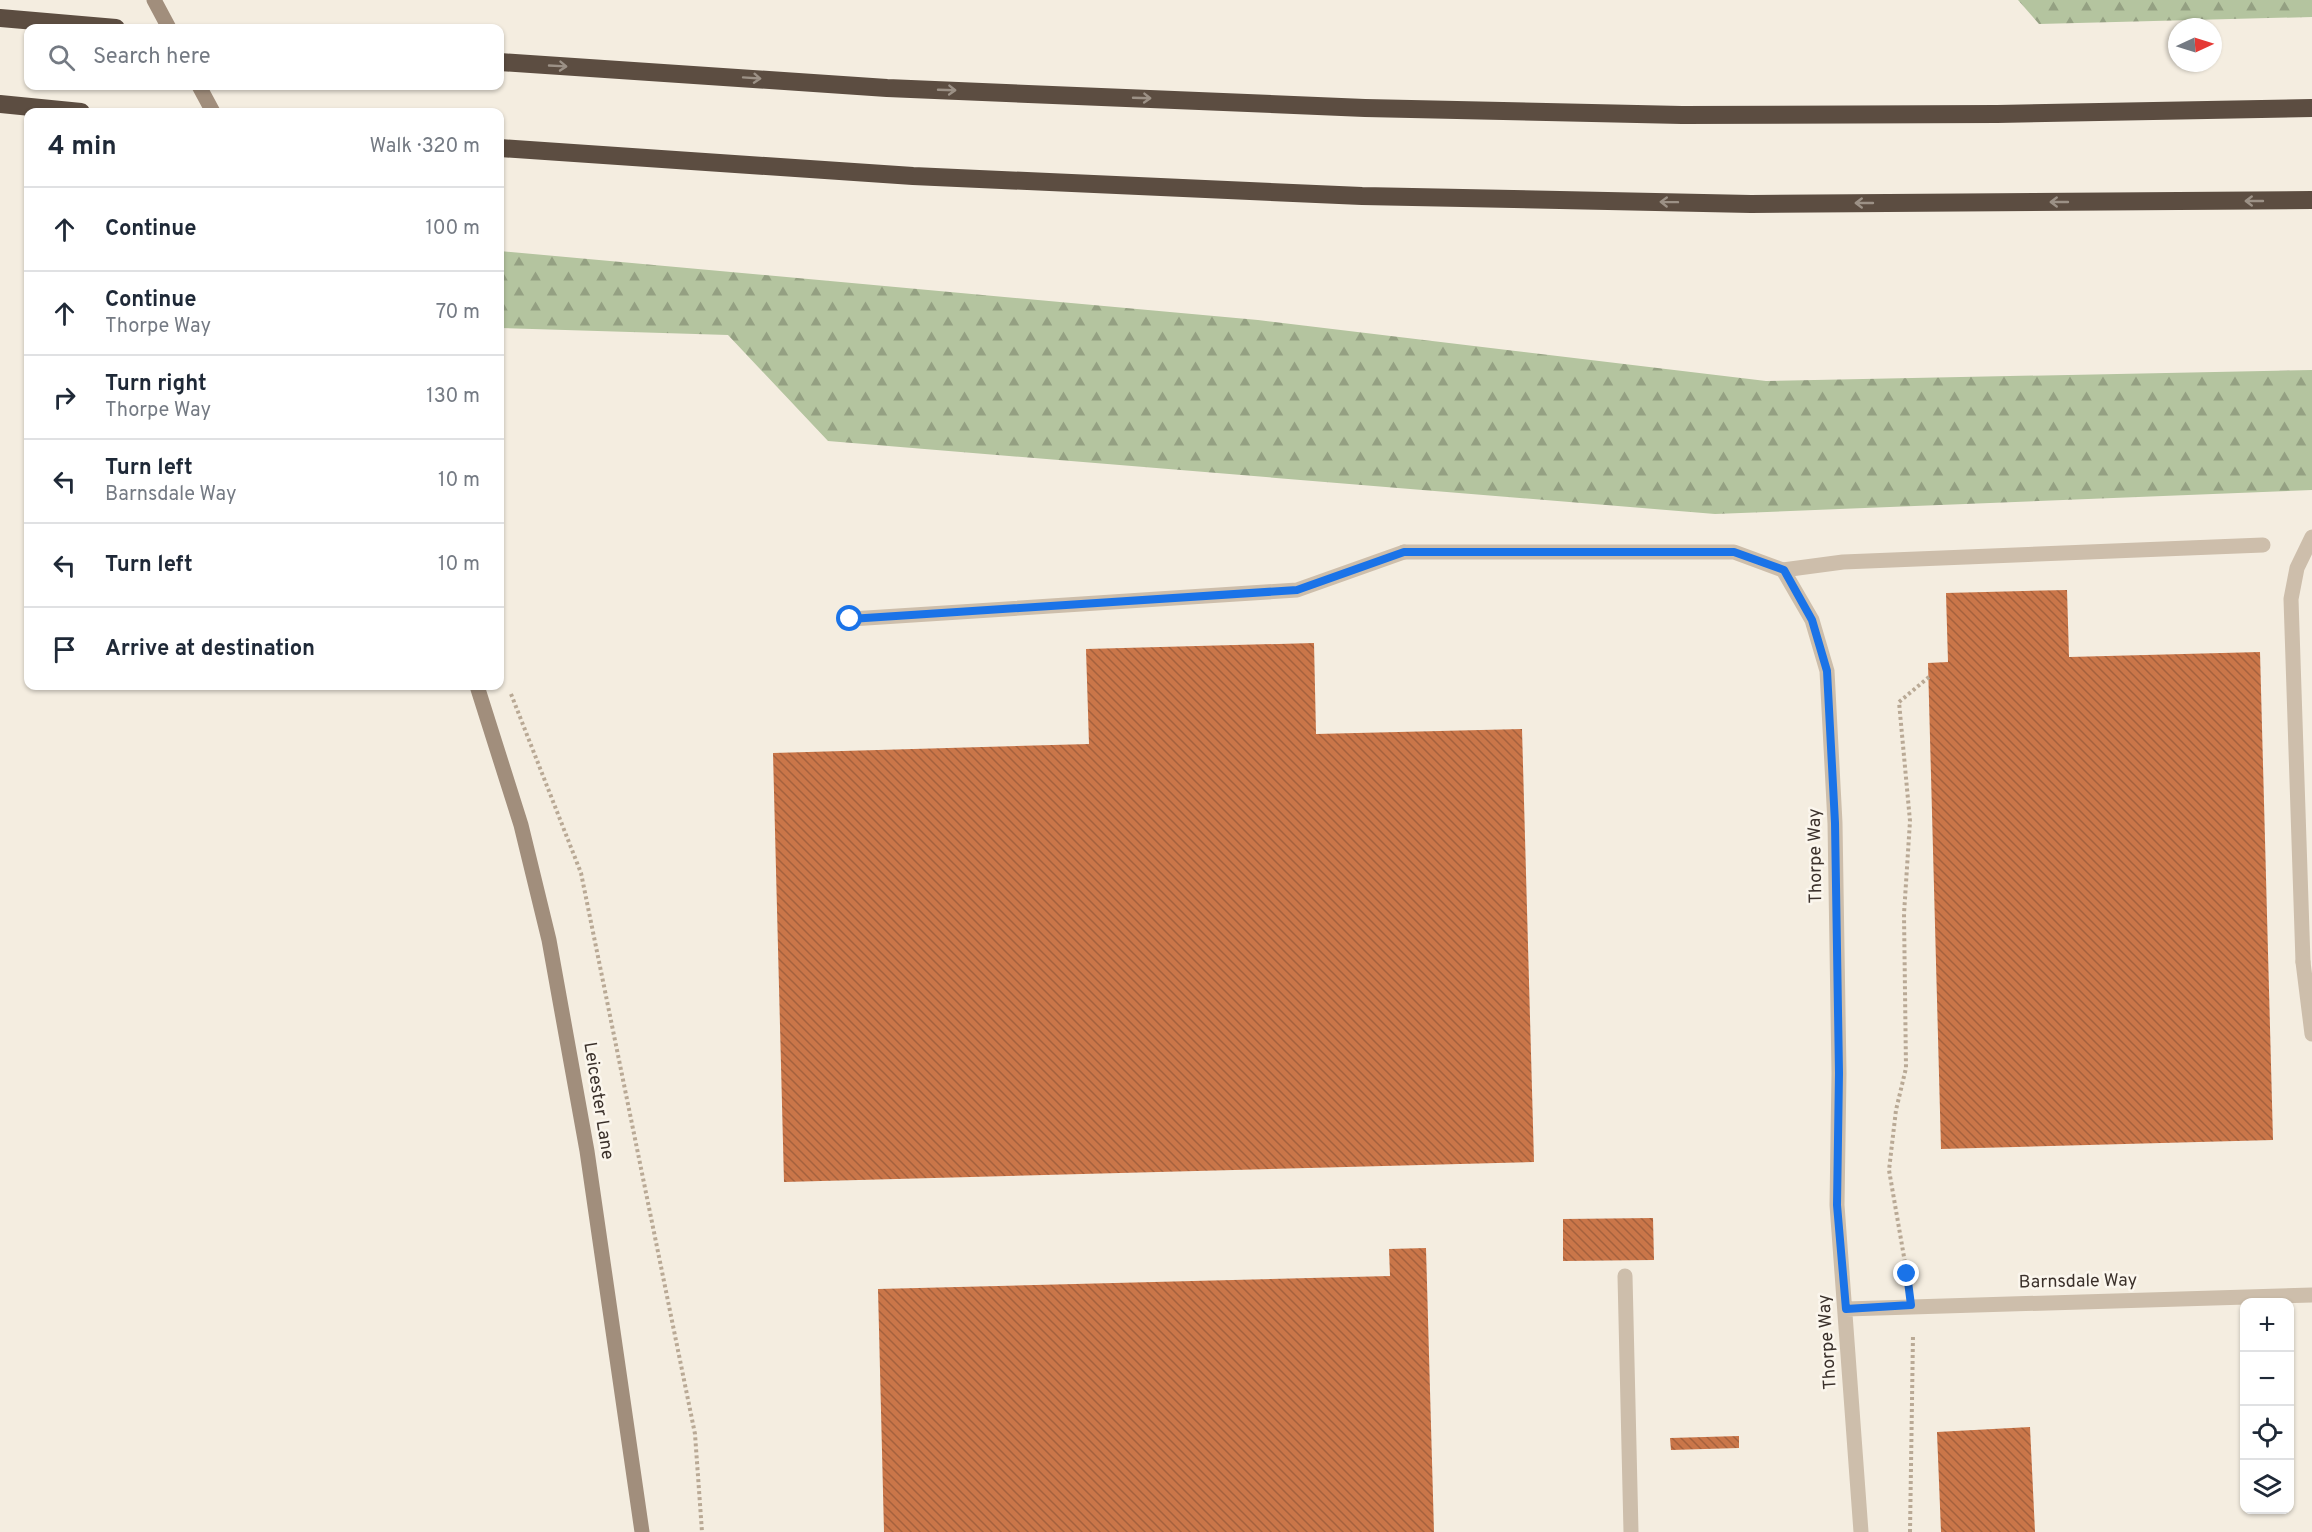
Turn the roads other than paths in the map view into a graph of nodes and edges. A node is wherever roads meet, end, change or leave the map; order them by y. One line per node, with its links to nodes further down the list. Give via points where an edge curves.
1 (154, 0): 4 (street)
2 (0, 18): 3 (highway)
3 (61, 24)
4 (167, 24)
5 (504, 62): 8 (highway, one-way to 8, via 887,88 1365,108 1682,115 1997,114)
6 (201, 90): 10 (street)
7 (0, 104): 9 (highway)
8 (2312, 106)
9 (35, 108)
10 (211, 108)
11 (504, 148): 12 (highway, one-way to 11, via 1751,204 1362,195 913,176)
12 (2312, 200)
13 (2312, 537): 18 (street, via 2297,568 2291,598 2303,962)
14 (2263, 545): 15 (street, via 1843,562)
15 (1784, 570): 16 (street, via 1734,552 1404,552 1297,590); 21 (street, Thorpe Way, via 1812,620 1827,671 1836,835 1837,1205)
16 (850, 619)
17 (478, 690): 22 (street, Leicester Lane, via 521,825 549,940 586,1151)
18 (2312, 1034)
19 (1625, 1276): 23 (street)
20 (2312, 1295): 21 (street, Barnsdale Way)
21 (1846, 1309): 24 (street, Thorpe Way)
22 (642, 1532)
23 (1631, 1532)
24 (1862, 1532)

